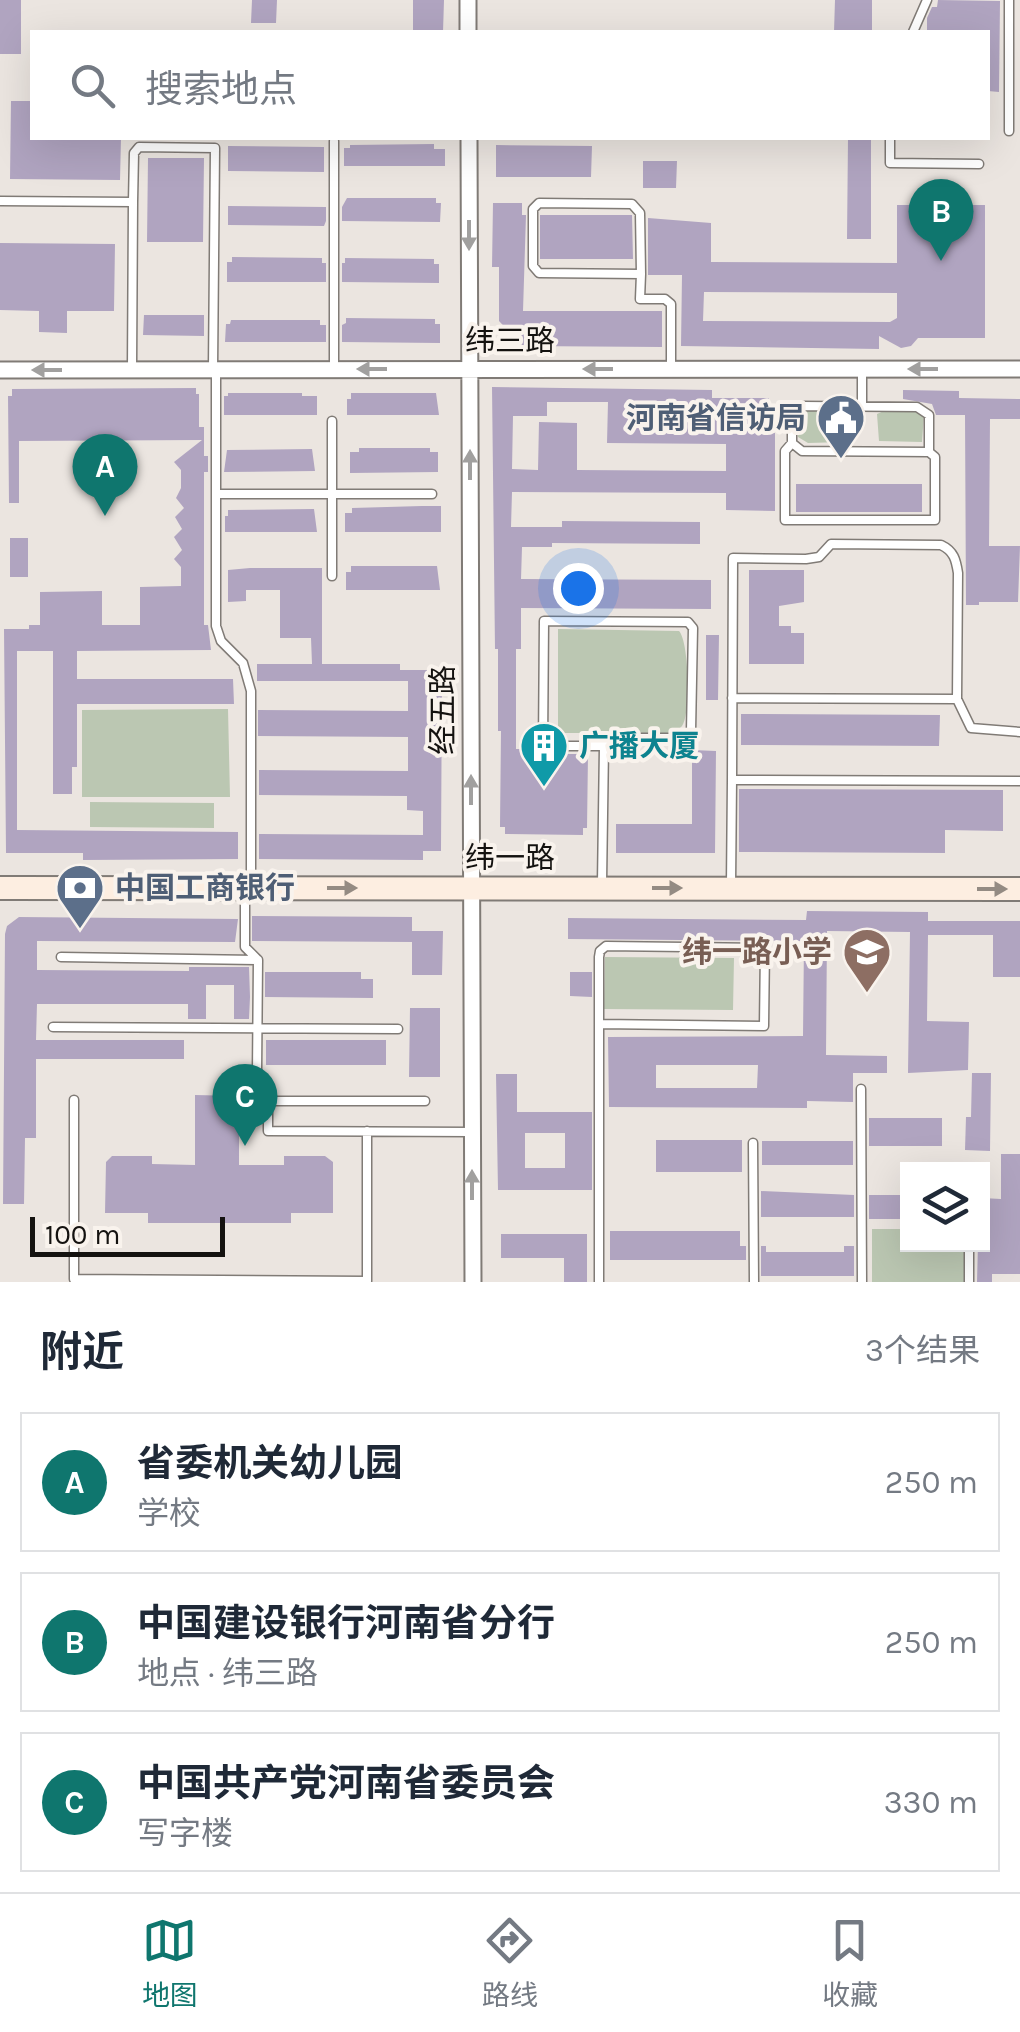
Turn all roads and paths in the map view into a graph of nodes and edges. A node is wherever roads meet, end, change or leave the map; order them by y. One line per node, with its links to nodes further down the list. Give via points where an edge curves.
1 (468, 0): 4 (street)
2 (927, 0): 5 (lane)
3 (1009, 0): 6 (lane)
4 (468, 30)
5 (914, 30)
6 (1008, 131)
7 (334, 140): 16 (lane)
8 (468, 140): 17 (street, 经五路, one-way to 17)
9 (890, 140): 10 (lane, via 890,162)
10 (980, 164)
11 (0, 201): 12 (lane)
12 (133, 202): 15 (lane, via 139,147 215,148); 21 (lane)
13 (640, 274): 13 (lane, via 540,273 533,266 532,209 538,203 632,204 640,213); 18 (lane, via 640,299 671,304)
14 (1020, 368): 19 (street, 纬三路, one-way to 19)
15 (214, 369): 16 (street, 纬三路); 21 (street, 纬三路); 26 (lane)
16 (334, 369): 17 (street, 纬三路, one-way to 16)
17 (469, 369): 18 (street, 纬三路, one-way to 17); 38 (street, 经五路, one-way to 17)
18 (672, 369): 19 (street, 纬三路)
19 (862, 369): 22 (lane)
20 (0, 370): 21 (street, 纬三路, one-way to 20)
21 (132, 370)
22 (862, 406): 24 (lane, via 802,406 792,412); 25 (lane, via 916,407 929,414)
23 (332, 421): 27 (lane)
24 (792, 444): 25 (lane, via 802,451); 25 (lane, via 785,451 785,520 935,520 936,457)
25 (929, 452)
26 (216, 494): 27 (lane); 37 (lane, via 216,626 220,641 243,663 251,691)
27 (332, 494): 28 (lane); 29 (lane)
28 (432, 494)
29 (332, 576)
30 (732, 698): 31 (lane); 31 (lane, via 733,558 806,559 831,544 850,544 949,549 958,573); 34 (lane)
31 (957, 699): 32 (lane, via 972,728)
32 (1020, 732)
33 (604, 746): 33 (lane, via 544,746 544,622 688,622 691,731 680,738 610,738); 39 (lane)
34 (732, 780): 35 (lane); 40 (lane)
35 (1020, 782)
36 (0, 888): 37 (street, 纬一路)
37 (248, 888): 38 (street, 纬一路, one-way to 38); 43 (lane, via 245,947)
38 (471, 888): 39 (street, 纬一路); 53 (street, 经五路)
39 (602, 888): 40 (street, 纬一路, one-way to 40)
40 (731, 888): 41 (street, 纬一路, one-way to 41)
41 (1020, 889)
42 (61, 957): 43 (lane)
43 (258, 960): 46 (lane)
44 (599, 1024): 44 (lane, via 599,957 606,946 765,948 764,1026); 59 (lane)
45 (53, 1027): 46 (lane)
46 (257, 1028): 47 (lane); 48 (lane)
47 (398, 1030)
48 (257, 1073)
49 (861, 1089): 61 (lane)
50 (74, 1100): 56 (lane, via 74,1279)
51 (425, 1102): 52 (lane, via 268,1101 268,1130)
52 (368, 1131): 53 (lane); 57 (lane, via 367,1281)
53 (472, 1132): 58 (street, 经五路, one-way to 53)
54 (752, 1143): 60 (lane)
55 (969, 1252): 62 (lane)
56 (112, 1281): 57 (lane)
57 (332, 1281)
58 (473, 1282)
59 (599, 1282)
60 (754, 1282)
61 (862, 1282)
62 (968, 1282)

